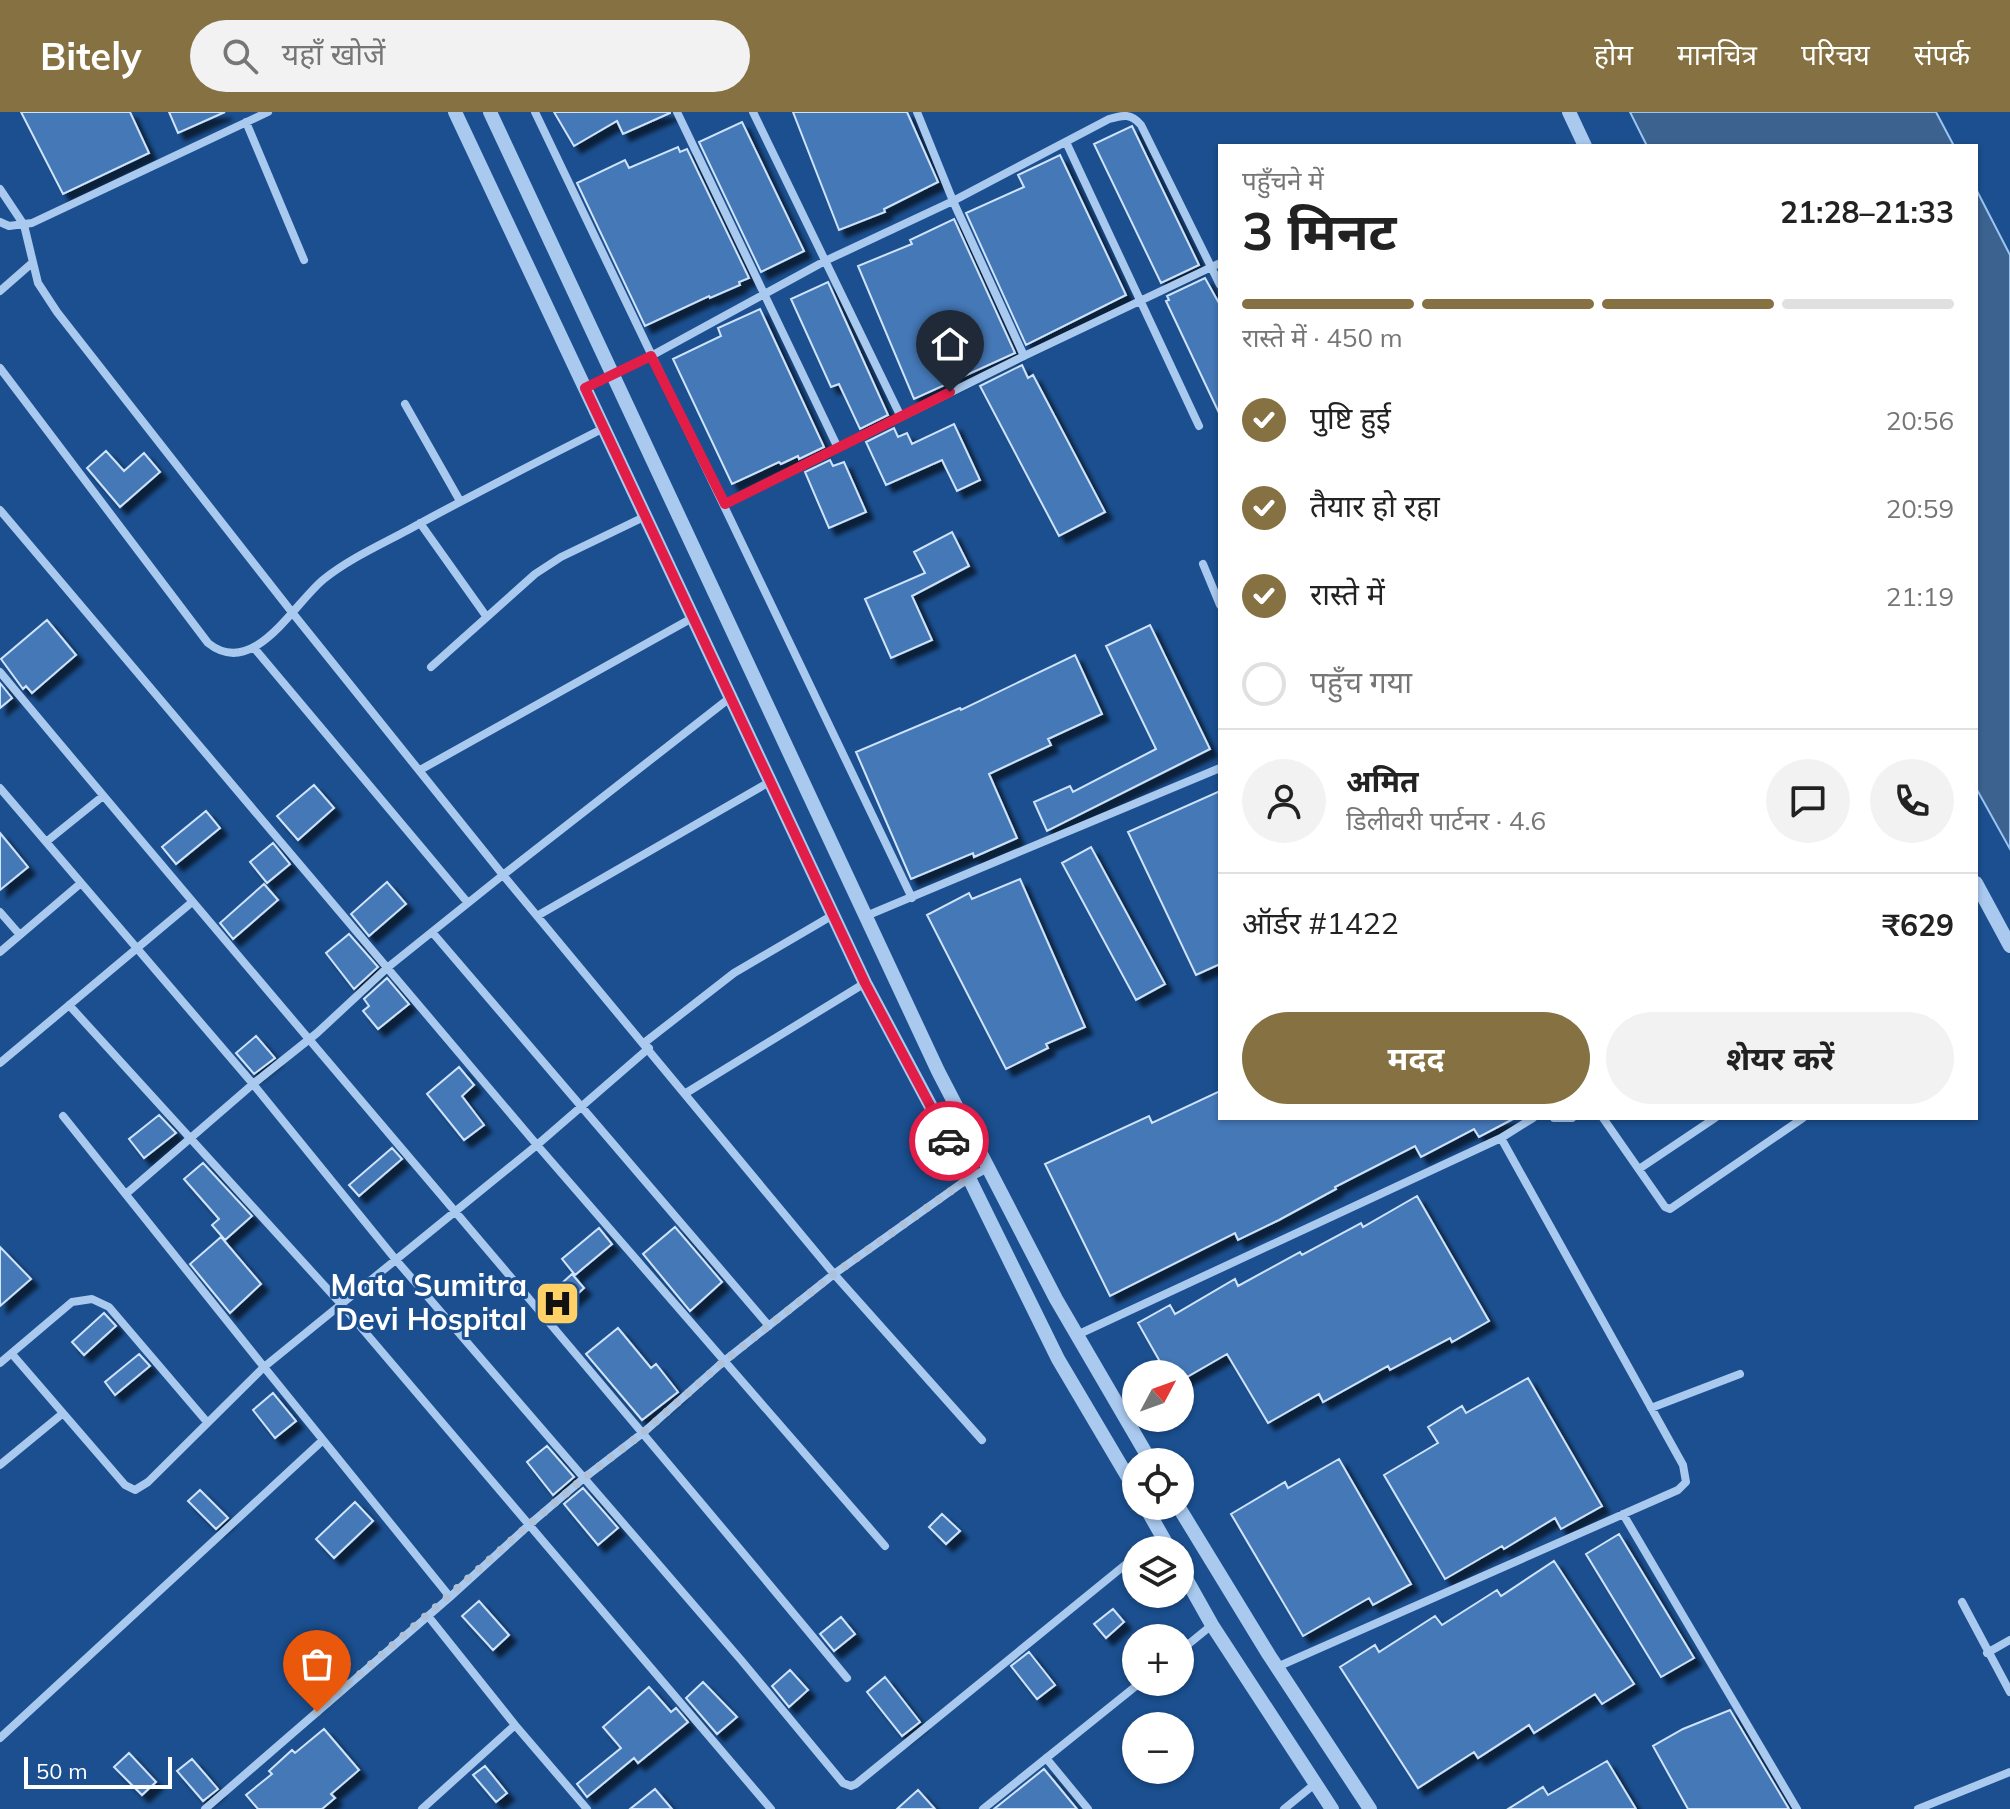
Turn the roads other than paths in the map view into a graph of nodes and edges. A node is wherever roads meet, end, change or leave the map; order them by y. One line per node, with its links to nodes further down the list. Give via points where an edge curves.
1 (268, 112): 10 (street)
2 (455, 112): 28 (street)
3 (490, 112): 27 (street)
4 (535, 112): 24 (street)
5 (677, 112): 22 (street)
6 (753, 112): 18 (street)
7 (917, 112): 14 (street)
8 (1569, 112): 12 (street)
9 (1131, 114): 11 (street, via 1109,119); 20 (street)
10 (246, 122): 16 (street); 17 (street)
11 (1066, 142): 14 (street); 23 (street)
12 (1584, 144)
13 (0, 189): 16 (street)
14 (953, 201): 18 (street); 25 (street)
15 (0, 222): 16 (street)
16 (24, 225): 19 (street)
17 (304, 260)
18 (825, 261): 22 (street); 30 (street)
19 (32, 263): 21 (street); 41 (street, via 57,312)
20 (1216, 265): 23 (street)
21 (0, 291)
22 (764, 294): 24 (street); 33 (street)
23 (1139, 301): 25 (street); 31 (street)
24 (651, 356): 27 (street); 35 (street)
25 (1024, 356): 30 (street)
26 (0, 368): 44 (street, via 208,643 223,651)
27 (612, 375): 28 (street); 63 (street)
28 (585, 388): 32 (street)
29 (405, 404): 34 (street)
30 (901, 417): 33 (street)
31 (1199, 426)
32 (604, 428): 34 (street); 37 (street)
33 (838, 448): 35 (street)
34 (460, 501): 38 (street)
35 (725, 504): 57 (street)
36 (0, 510): 69 (street)
37 (646, 516): 42 (street, via 549,564); 43 (street)
38 (420, 523): 41 (street, via 340,567); 42 (street)
39 (1203, 564): 40 (street)
40 (1218, 600)
41 (291, 611): 44 (street); 49 (street)
42 (486, 616): 45 (street)
43 (694, 617): 47 (street); 49 (street)
44 (255, 649): 59 (street)
45 (431, 667)
46 (0, 672): 52 (street)
47 (731, 696): 50 (street); 54 (street)
48 (1218, 769): 57 (street)
49 (420, 770): 54 (street)
50 (771, 781): 61 (street); 62 (street)
51 (0, 788): 53 (street)
52 (103, 796): 53 (street); 58 (street)
53 (46, 842): 55 (street)
54 (503, 875): 59 (street); 62 (street)
55 (81, 883): 65 (street); 67 (street)
56 (1978, 887): 66 (street)
57 (912, 898): 63 (street)
58 (191, 903): 67 (street); 72 (street)
59 (468, 903): 64 (street)
60 (0, 912): 65 (street)
61 (833, 915): 70 (street); 73 (street, via 734,973)
62 (537, 916): 73 (street)
63 (866, 916): 86 (street)
64 (432, 932): 69 (street); 77 (street)
65 (20, 935): 68 (street)
66 (2010, 946)
67 (137, 949): 71 (street); 75 (street)
68 (0, 952)
69 (387, 968): 72 (street); 85 (street)
70 (865, 983): 76 (street); 88 (street)
71 (69, 1005): 74 (street); 83 (street)
72 (308, 1039): 75 (street); 90 (street)
73 (646, 1046): 76 (street); 77 (street)
74 (0, 1063)
75 (253, 1084): 83 (street); 91 (street)
76 (686, 1093): 92 (street)
77 (582, 1106): 85 (street); 94 (street)
78 (63, 1116): 89 (street)
79 (1530, 1120): 84 (street)
80 (1608, 1120): 87 (street)
81 (1712, 1120): 87 (street)
82 (1800, 1120): 87 (street, via 1670,1209)
83 (190, 1138): 89 (street); 93 (street)
84 (1501, 1138): 95 (street); 101 (street)
85 (537, 1145): 90 (street); 97 (street)
86 (988, 1168): 88 (street); 95 (street)
87 (1639, 1169)
88 (969, 1178): 92 (street); 109 (street, via 1058,1359)
89 (127, 1193): 99 (street)
90 (454, 1212): 91 (street); 104 (street)
91 (396, 1260): 93 (street); 110 (street)
92 (834, 1274): 94 (street); 106 (street)
93 (342, 1305): 99 (street); 114 (street)
94 (769, 1326): 97 (street)
95 (1077, 1335): 107 (street)
96 (12, 1354): 98 (street); 102 (street); 103 (street, via 72,1302 98,1301 109,1307)
97 (723, 1362): 104 (street); 116 (street)
98 (0, 1363)
99 (264, 1367): 103 (street); 105 (street)
100 (1740, 1374): 101 (street)
101 (1651, 1408): 111 (street, via 1683,1465 1686,1482)
102 (62, 1414): 103 (street, via 135,1490); 108 (street)
103 (207, 1422)
104 (644, 1432): 110 (street); 127 (street)
105 (323, 1440): 119 (street); 131 (street)
106 (982, 1440)
107 (1143, 1448)
108 (0, 1465)
109 (1122, 1467)
110 (584, 1478): 114 (street); 117 (street, via 846,1785 856,1784)
111 (1623, 1514): 126 (street); 144 (street)
112 (1153, 1520): 115 (street)
113 (1187, 1520): 126 (street)
114 (530, 1524): 119 (street); 138 (street)
115 (1162, 1536)
116 (885, 1546)
117 (1122, 1567)
118 (1194, 1593): 122 (street)
119 (450, 1597): 121 (street)
120 (1962, 1602): 125 (street)
121 (428, 1616): 130 (street); 135 (street)
122 (1212, 1625): 123 (street); 134 (street)
123 (1194, 1640)
124 (2010, 1640): 125 (street)
125 (1987, 1653): 128 (street)
126 (1277, 1667): 143 (street)
127 (847, 1678)
128 (2010, 1692)
129 (1124, 1696): 132 (street)
130 (515, 1725): 136 (street); 137 (street)
131 (0, 1738)
132 (1046, 1758): 139 (street); 140 (street)
133 (2010, 1772): 145 (street)
134 (1316, 1783): 141 (street); 142 (street)
135 (205, 1809)
136 (422, 1809)
137 (587, 1809)
138 (771, 1809)
139 (983, 1809)
140 (1088, 1809)
141 (1284, 1809)
142 (1332, 1809)
143 (1370, 1809)
144 (1797, 1809)
145 (1918, 1809)

